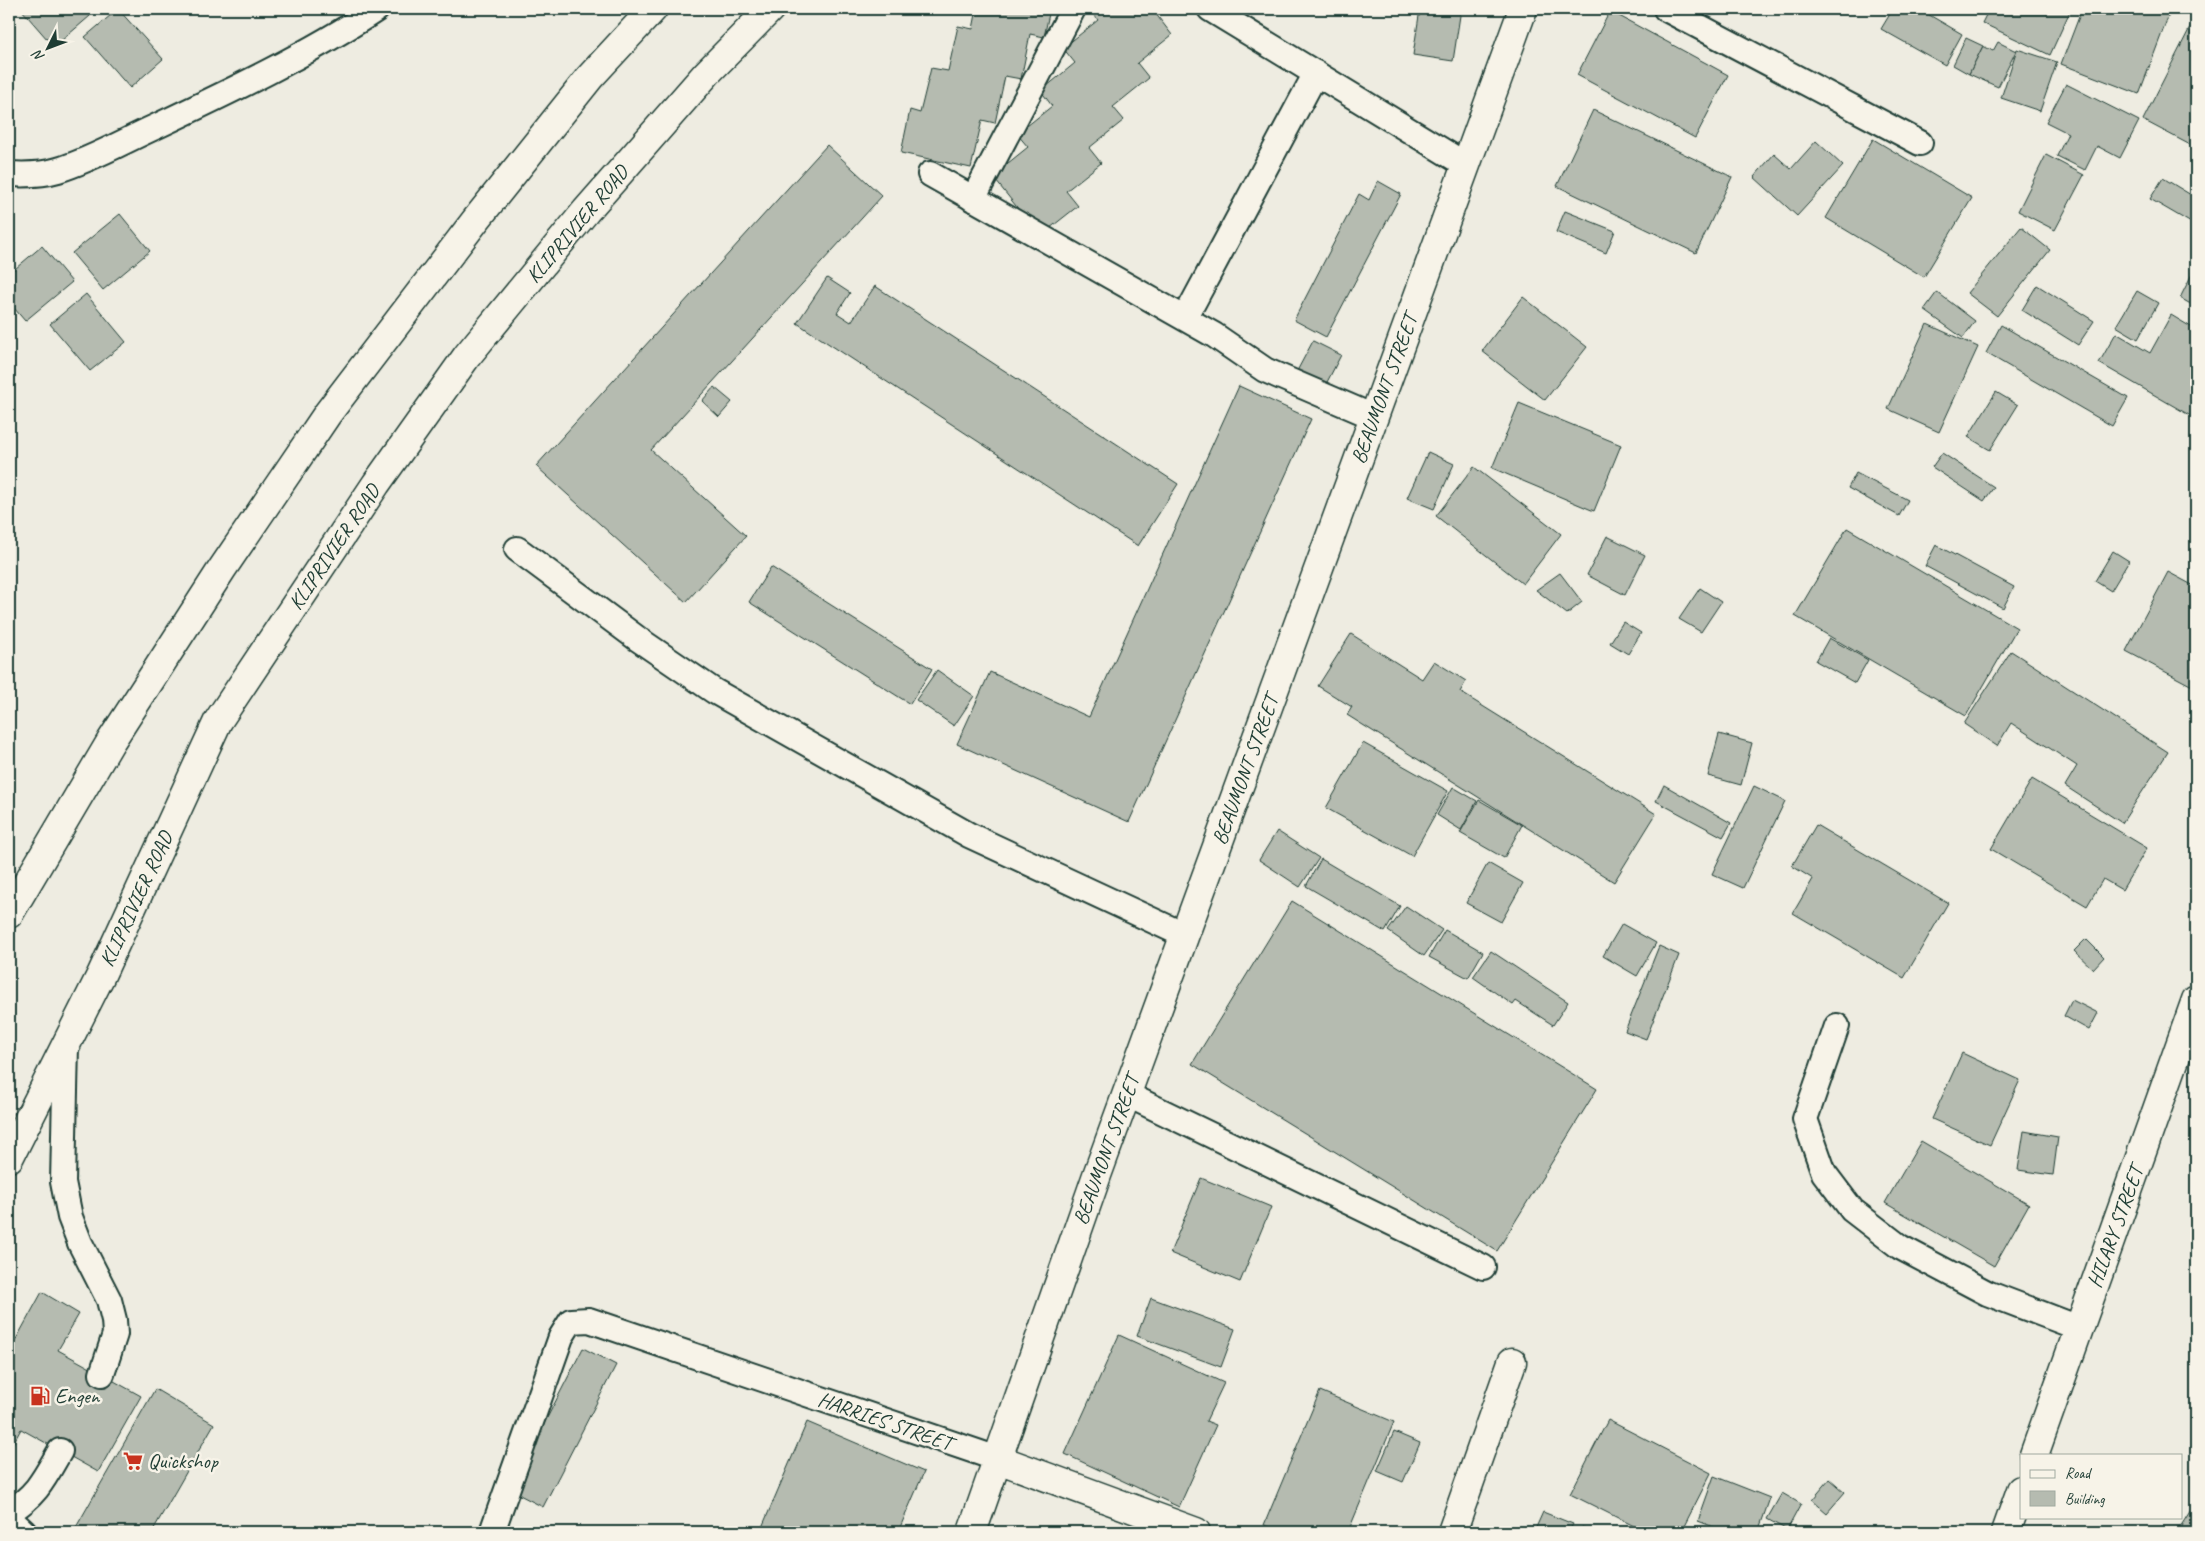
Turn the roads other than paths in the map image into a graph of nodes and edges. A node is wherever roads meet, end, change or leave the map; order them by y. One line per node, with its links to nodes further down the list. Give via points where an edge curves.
1 (377, 9): 11 (lane, via 339,34 270,70 108,149 58,170 32,175)
2 (653, 9): 17 (street, via 590,77 328,413 111,741)
3 (770, 9): 21 (street, KLIPRIVIER ROAD, via 707,74 586,211 468,356 376,484 218,721)
4 (1073, 9): 13 (lane)
5 (1210, 9): 8 (lane)
6 (1523, 9): 10 (street, BEAUMONT STREET)
7 (1666, 9): 9 (lane)
8 (1316, 74): 10 (lane); 14 (lane)
9 (1920, 143)
10 (1466, 165): 15 (street, BEAUMONT STREET)
11 (9, 174)
12 (930, 174): 13 (lane)
13 (973, 199): 14 (lane)
14 (1185, 318): 15 (lane, via 1265,370)
15 (1374, 417): 18 (street, BEAUMONT STREET)
16 (517, 549): 18 (lane, via 714,691 969,835)
17 (9, 914)
18 (1184, 935): 22 (street, BEAUMONT STREET)
19 (2196, 1000): 25 (street, HILARY STREET)
20 (1837, 1026): 25 (lane, via 1805,1119 1824,1173 1852,1210 1900,1248 1987,1293)
21 (66, 1045): 23 (street, KLIPRIVIER ROAD); 27 (lane, via 63,1182 70,1217 109,1300 114,1320 115,1334)
22 (1126, 1094): 24 (lane); 30 (street, BEAUMONT STREET)
23 (9, 1158)
24 (1483, 1267)
25 (2079, 1328): 29 (street, HILARY STREET)
26 (1512, 1362): 38 (street)
27 (102, 1374)
28 (60, 1451): 32 (lane, via 40,1486 26,1502)
29 (2034, 1454)
30 (998, 1459): 35 (lane, HARRIES STREET, via 589,1320 571,1321 561,1337); 36 (street, BEAUMONT STREET); 37 (street, HARRIES STREET)
31 (2020, 1493): 39 (street)
32 (9, 1512)
33 (9, 1518): 34 (lane)
34 (24, 1532)
35 (492, 1532)
36 (972, 1532)
37 (1196, 1532)
38 (1452, 1532)
39 (2006, 1532)

